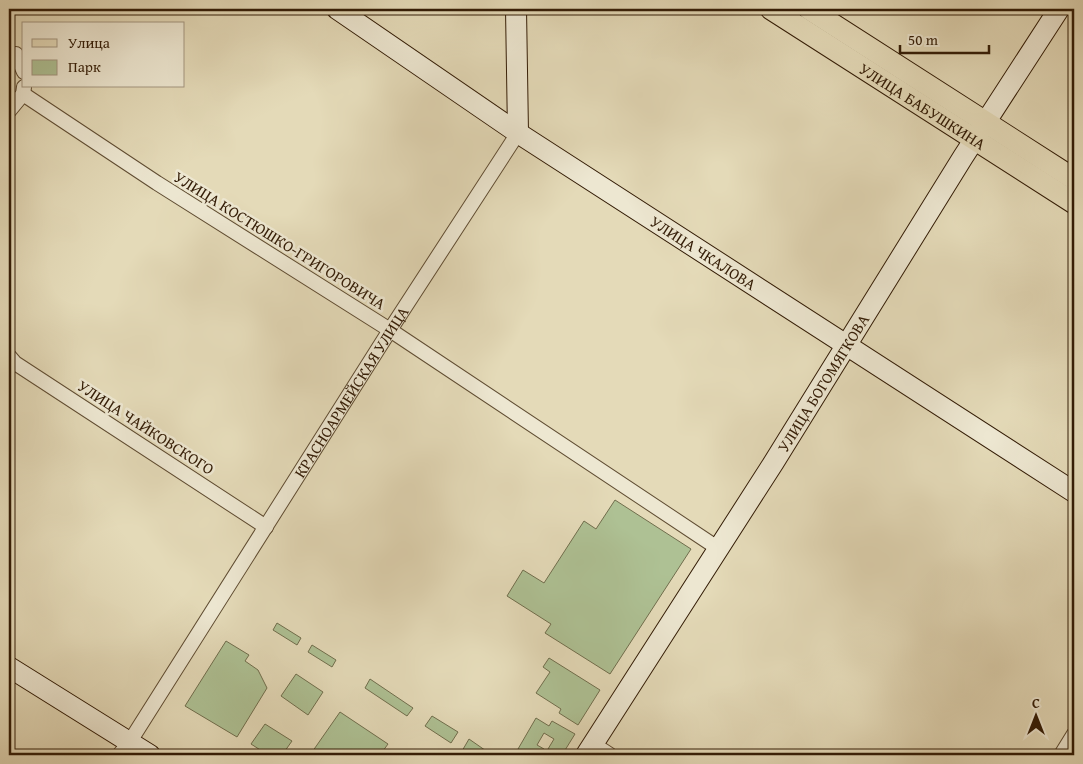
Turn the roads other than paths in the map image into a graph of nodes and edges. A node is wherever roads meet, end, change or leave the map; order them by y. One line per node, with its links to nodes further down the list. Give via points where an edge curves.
1 (336, 9): 11 (main road, УЛИЦА ЧКАЛОВА)
2 (516, 9): 11 (main road)
3 (772, 9): 10 (main road, УЛИЦА БАБУШКИНА)
4 (809, 9): 10 (main road, УЛИЦА БАБУШКИНА)
5 (1059, 9): 10 (main road, УЛИЦА БОГОМЯГКОВА)
6 (16, 54): 7 (street)
7 (22, 68)
8 (23, 90): 9 (street); 14 (street, УЛИЦА КОСТЮШКО-ГРИГОРОВИЧА, via 157,184)
9 (9, 111)
10 (980, 130): 12 (main road, УЛИЦА БАБУШКИНА); 13 (main road, УЛИЦА БАБУШКИНА); 15 (main road, УЛИЦА БОГОМЯГКОВА)
11 (518, 133): 14 (street, КРАСНОАРМЕЙСКАЯ УЛИЦА); 15 (main road, УЛИЦА ЧКАЛОВА)
12 (1074, 179)
13 (1074, 203)
14 (390, 330): 18 (street, КРАСНОАРМЕЙСКАЯ УЛИЦА); 19 (street, УЛИЦА КОСТЮШКО-ГРИГОРОВИЧА)
15 (848, 345): 17 (main road, УЛИЦА ЧКАЛОВА); 19 (main road, УЛИЦА БОГОМЯГКОВА)
16 (9, 356): 18 (street, УЛИЦА ЧАЙКОВСКОГО)
17 (1074, 492)
18 (266, 527): 22 (street, КРАСНОАРМЕЙСКАЯ УЛИЦА)
19 (719, 549): 23 (main road, УЛИЦА БОГОМЯГКОВА)
20 (9, 667): 22 (main road)
21 (1074, 734): 26 (street)
22 (124, 749): 24 (main road)
23 (590, 750): 25 (street)
24 (150, 755)
25 (610, 755)
26 (1061, 755)

